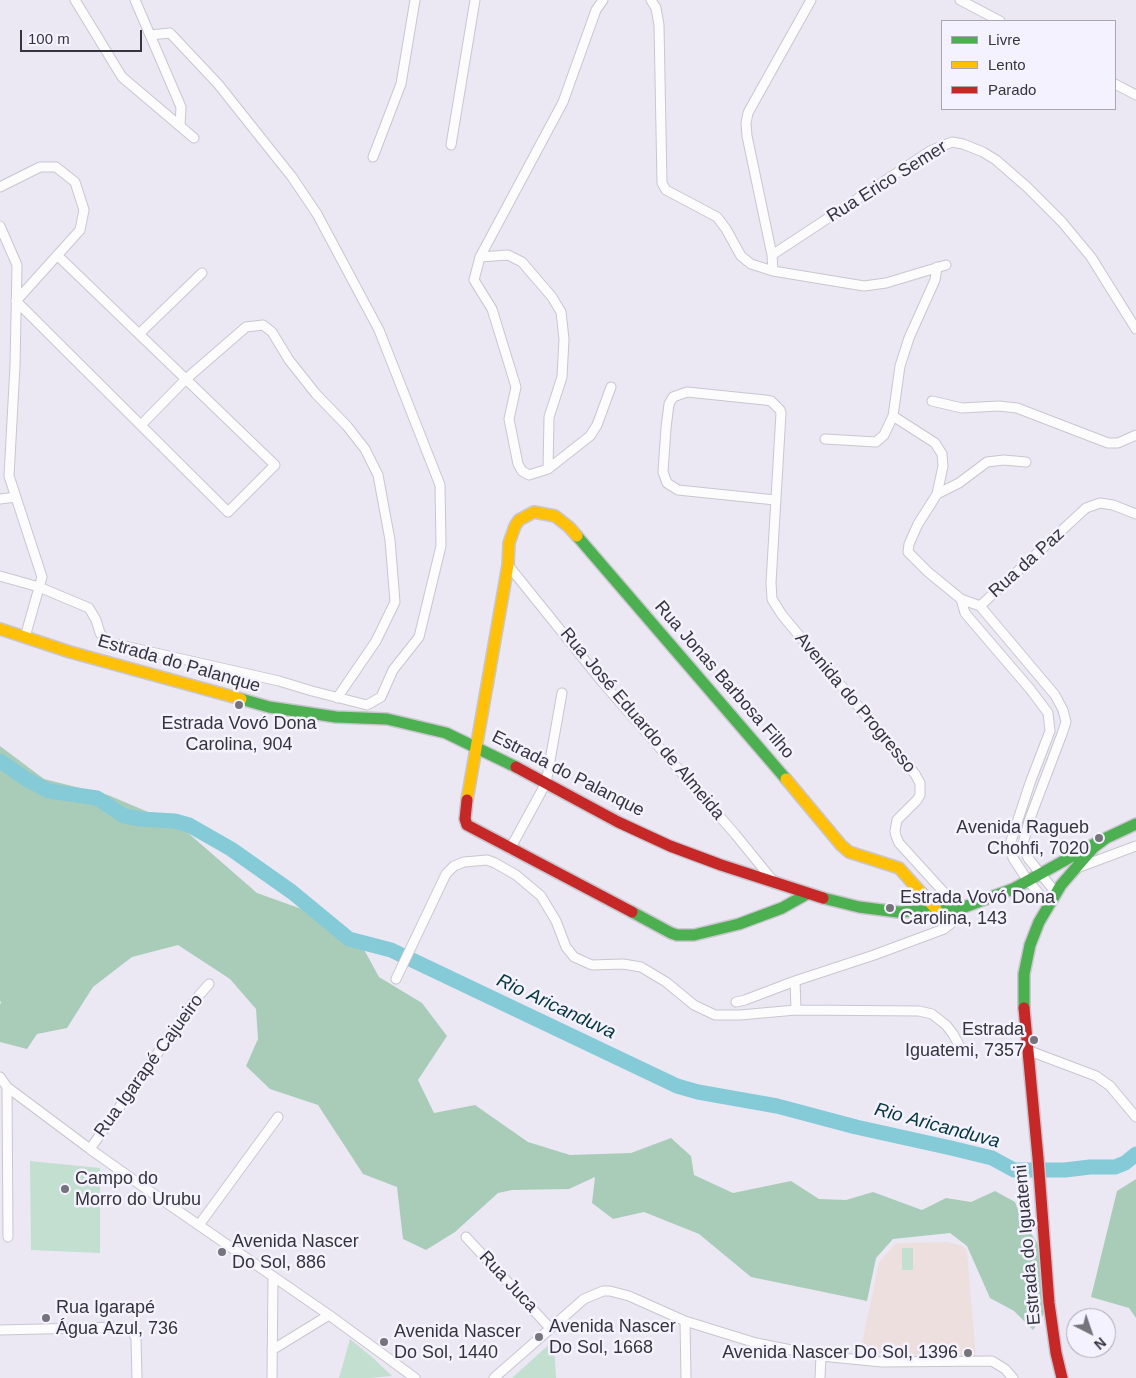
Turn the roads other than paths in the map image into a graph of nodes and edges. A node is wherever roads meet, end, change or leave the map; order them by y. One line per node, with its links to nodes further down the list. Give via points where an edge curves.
1 (75, 0): 13 (street, via 122,77)
2 (135, 0): 10 (street)
3 (414, 0): 16 (street, via 401,84)
4 (475, 0): 15 (street)
5 (603, 0): 21 (street, via 596,10 563,102)
6 (651, 0): 22 (street, via 659,25 662,183 669,193 717,218 745,261)
7 (811, 0): 20 (street, via 748,113 746,123)
8 (960, 0): 9 (street)
9 (998, 20)
10 (150, 35): 13 (street, via 182,107); 49 (street, via 170,33 218,84 292,177 317,214 379,330 440,485 440,546 419,637 393,670 381,697 367,705)
11 (1116, 85): 12 (street)
12 (1136, 95)
13 (180, 126): 14 (street)
14 (194, 138)
15 (451, 145)
16 (373, 157)
17 (0, 187): 19 (street, via 40,167 56,167 75,182 84,210 80,230)
18 (0, 226): 24 (street, via 17,265)
19 (57, 255): 24 (street); 26 (street)
20 (772, 256): 22 (street); 25 (street, Rua Erico Semer, via 930,151 952,142 976,149 996,160 1027,186 1091,257)
21 (480, 257): 35 (street, via 474,280 492,309 516,387 509,419 518,464 526,474); 35 (street, via 508,255 522,262 561,312 564,339 562,377 549,417)
22 (773, 271): 30 (street, via 864,286 886,283 942,266 909,338 900,366)
23 (202, 273): 26 (street)
24 (16, 301): 31 (street); 37 (street, via 9,476)
25 (1136, 329)
26 (140, 334): 27 (street)
27 (186, 379): 31 (street); 31 (street, via 275,465 228,512); 49 (street, via 246,326 263,325 272,332 316,394 348,426 378,475 390,540 395,602 376,641)
28 (611, 387): 35 (street, via 590,436)
29 (932, 401): 32 (street, via 962,408 1017,408 1108,443 1118,443)
30 (892, 416): 33 (street, via 884,435 876,442); 36 (street, via 929,437 939,448 943,466)
31 (141, 425)
32 (1136, 435)
33 (825, 439)
34 (1026, 462): 36 (street, via 987,462 959,483)
35 (548, 469)
36 (937, 494): 44 (street, via 918,524 908,548 909,554)
37 (16, 497): 38 (street); 43 (street, via 42,577)
38 (0, 499)
39 (775, 500): 39 (street, Avenida do Progresso, via 678,490 667,483 663,472 666,428 673,397 687,392 776,404 781,413); 63 (street, Avenida do Progresso, via 772,599 918,778 920,795 897,820 896,836)
40 (1136, 514): 45 (street, Rua da Paz, via 1100,503 1086,508)
41 (508, 565): 50 (street, Rua Jonas Barbosa Filho); 59 (street, Rua José Eduardo de Almeida); 64 (street, Rua Jonas Barbosa Filho, via 512,533 526,515 534,512 548,514 569,526 841,845 849,852 899,868)
42 (0, 576): 43 (street)
43 (39, 587): 47 (street); 49 (street, via 89,608 107,642 280,681)
44 (961, 599): 45 (street); 58 (street, via 965,613 1048,713 1050,731 1010,844 1010,852)
45 (980, 606): 57 (street, via 1055,695 1065,715 1062,734 1024,837 1025,852)
46 (0, 629): 47 (street, Estrada do Palanque)
47 (25, 636): 50 (street, Estrada do Palanque, via 70,652 269,707 336,717 387,719 433,729)
48 (562, 694): 51 (street)
49 (337, 698)
50 (475, 746): 51 (street, Estrada do Palanque); 55 (street, Rua Jonas Barbosa Filho, via 465,823)
51 (546, 782): 55 (street); 59 (street, Estrada do Palanque, via 618,822 670,846)
52 (1136, 824): 53 (street, Estrada do Iguatemi)
53 (1106, 838): 56 (street, Estrada do Iguatemi); 57 (street, Estrada do Palanque)
54 (1136, 846): 56 (street)
55 (510, 849): 61 (street, via 671,933 684,936 765,915)
56 (1072, 870): 60 (street, Estrada do Iguatemi)
57 (1039, 874): 58 (street, Estrada do Palanque); 60 (street)
58 (1028, 881): 62 (street); 63 (street, Estrada do Palanque)
59 (775, 884): 61 (street, Estrada do Palanque)
60 (1056, 893): 62 (street, Estrada do Iguatemi)
61 (807, 894): 64 (street, Estrada do Palanque, via 879,910)
62 (1049, 905): 71 (street, Estrada do Iguatemi, via 1026,960 1023,1001)
63 (959, 909): 64 (street, Estrada do Palanque); 66 (street, via 958,916 944,929)
64 (936, 910)
65 (396, 979): 69 (street, via 446,874 464,862 487,860 516,875 541,896 566,947 574,957 584,962 641,967 694,1005 715,1015)
66 (795, 981): 68 (street); 69 (street)
67 (208, 984): 76 (street, Rua Igarapé Cajueiro)
68 (736, 1002)
69 (796, 1010): 70 (street, via 919,1011 932,1014 946,1025)
70 (960, 1047)
71 (1027, 1050): 75 (street, via 1096,1076 1110,1086); 94 (street, Estrada do Iguatemi, via 1051,1319)
72 (0, 1077): 73 (street)
73 (8, 1086): 76 (street); 78 (street)
74 (278, 1117): 77 (street)
75 (1136, 1118)
76 (90, 1149): 77 (street)
77 (199, 1225): 80 (street)
78 (8, 1237)
79 (466, 1237): 83 (street, Rua Juca)
80 (273, 1277): 81 (street); 85 (street)
81 (329, 1315): 85 (street); 89 (street)
82 (685, 1321): 83 (street, via 629,1296 603,1291 584,1299); 86 (street, via 756,1343); 91 (street)
83 (550, 1328): 90 (street)
84 (0, 1330): 87 (street, via 124,1327 136,1338)
85 (272, 1350): 88 (street)
86 (820, 1356): 92 (street); 93 (street, via 882,1362 992,1361)
87 (137, 1378)
88 (272, 1378)
89 (415, 1378)
90 (494, 1378)
91 (686, 1378)
92 (820, 1378)
93 (1013, 1378)
94 (1062, 1378)

